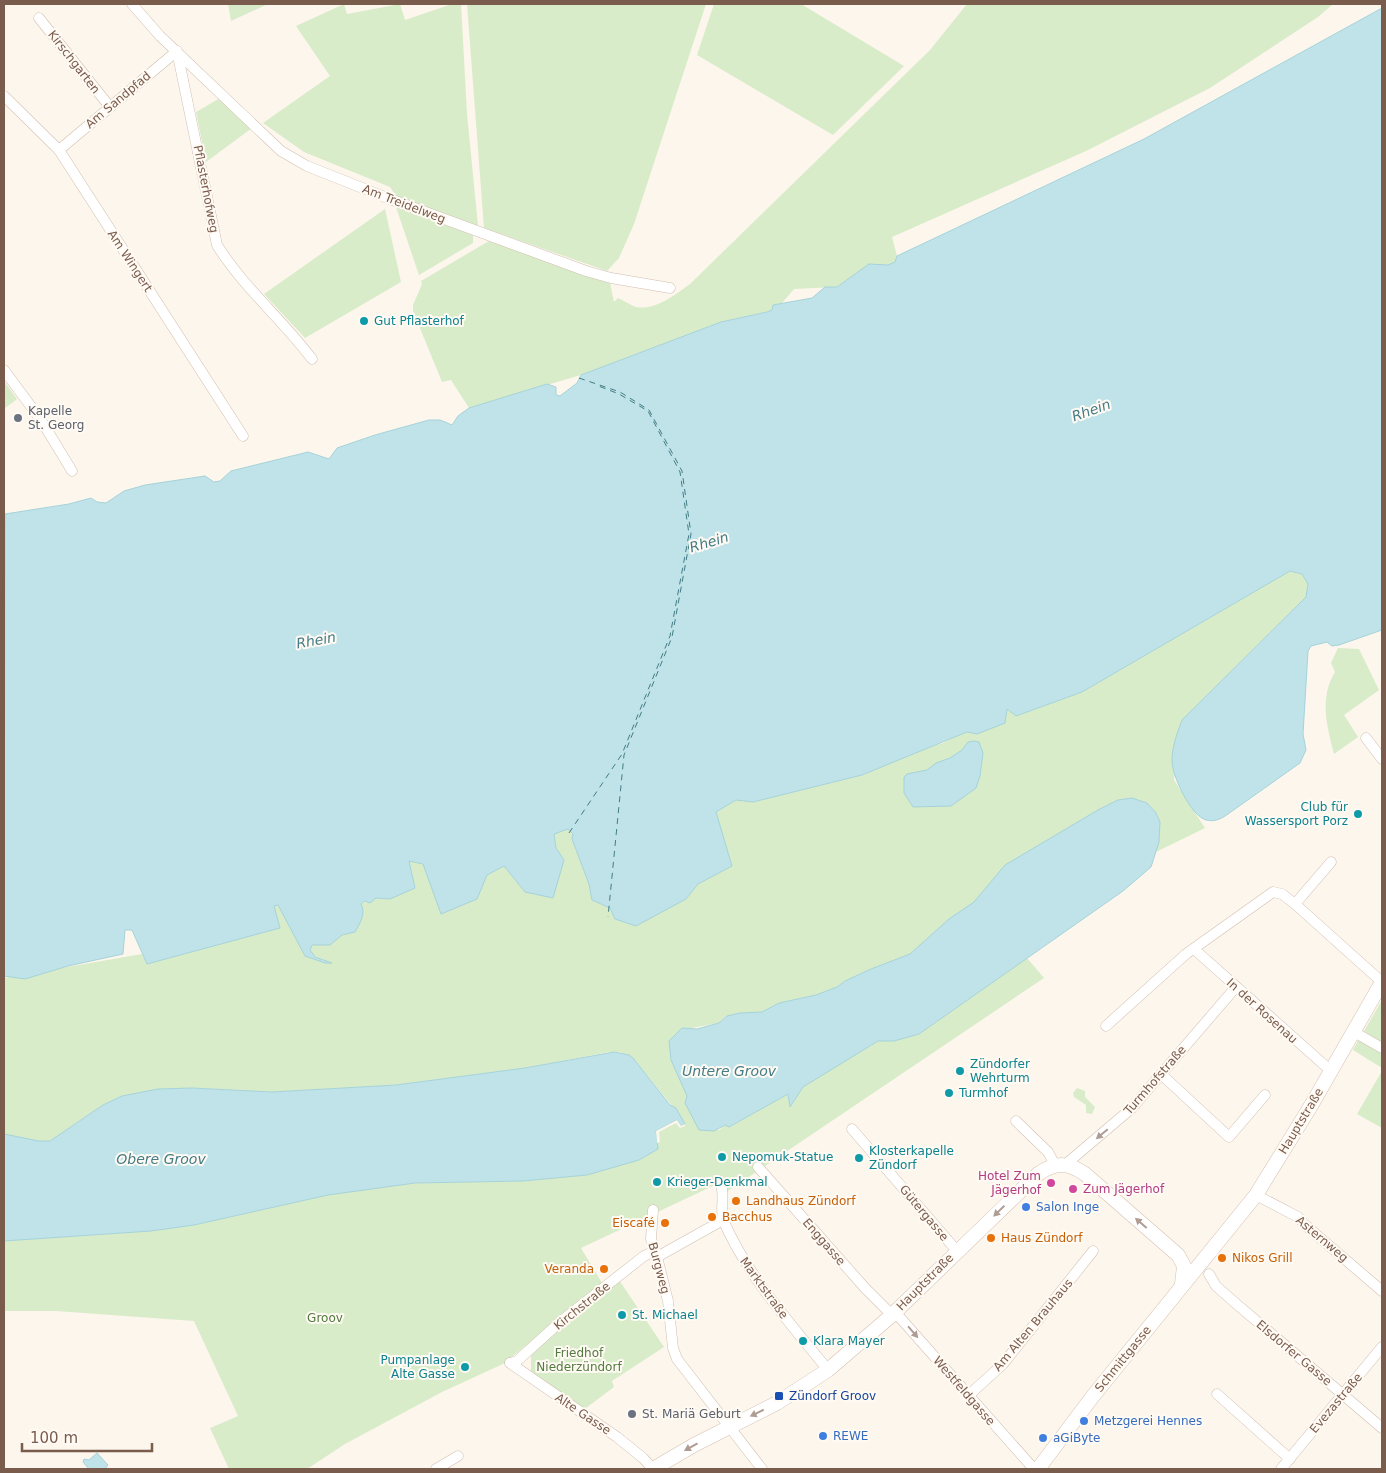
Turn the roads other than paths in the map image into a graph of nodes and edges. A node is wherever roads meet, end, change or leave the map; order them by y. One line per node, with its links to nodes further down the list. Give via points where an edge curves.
1 (132, 4): 3 (street)
2 (39, 18): 5 (street, Kirschgarten)
3 (177, 51): 5 (street, Am Sandpfad); 7 (street, Am Treidelweg, via 281,151 307,166 586,271); 8 (street, Pflasterhofweg, via 217,245 227,262 292,332)
4 (4, 96): 6 (street, Am Wingert)
5 (110, 107): 6 (street, Am Sandpfad)
6 (58, 150): 10 (street, Am Wingert)
7 (670, 288)
8 (312, 359)
9 (4, 370): 11 (street)
10 (243, 436)
11 (72, 471)
12 (1366, 738): 13 (street)
13 (1382, 759)
14 (1331, 862): 15 (street)
15 (1296, 904): 16 (street, via 1273,892); 17 (street)
16 (1194, 949): 18 (street, In der Rosenau); 19 (street)
17 (1382, 982): 20 (main road, Hauptstraße)
18 (1236, 987): 22 (street, In der Rosenau); 23 (street, Turmhofstraße)
19 (1106, 1026)
20 (1354, 1032): 21 (street); 22 (main road, Hauptstraße)
21 (1382, 1048)
22 (1331, 1071): 30 (main road, Hauptstraße)
23 (1161, 1074): 24 (street, via 1228,1137); 27 (street, Turmhofstraße, one-way to 27, via 1132,1108)
24 (1265, 1095)
25 (1016, 1121): 27 (street)
26 (852, 1129): 34 (street, Gütergasse)
27 (1060, 1165): 34 (main road, Hauptstraße, one-way to 34, via 1038,1174); 37 (main road, one-way to 27, via 1085,1174)
28 (758, 1167): 41 (street, Enggasse, via 865,1288)
29 (720, 1181): 32 (street, Marktstraße, via 724,1196)
30 (1256, 1195): 35 (main road, Hauptstraße); 40 (street, Asternweg, via 1298,1217)
31 (653, 1210): 36 (street, Burgweg, via 650,1239)
32 (723, 1220): 36 (street, Kirchstraße); 44 (street, Marktstraße, via 738,1252 758,1282)
33 (1093, 1250): 46 (street, Am Alten Brauhaus, via 1003,1364)
34 (957, 1251): 41 (main road, Hauptstraße)
35 (1209, 1251): 37 (main road, via 1190,1257); 39 (main road, Schmittgasse)
36 (656, 1254): 43 (street, Kirchstraße, via 611,1282 517,1361); 48 (street, Burgweg, via 668,1301 677,1359)
37 (1178, 1255): 39 (main road, via 1184,1266)
38 (1209, 1274): 47 (street, Elsdorfer Gasse, via 1216,1286)
39 (1182, 1284): 56 (main road, Schmittgasse)
40 (1382, 1291)
41 (894, 1314): 44 (main road, Hauptstraße); 46 (street, Westfeldgasse, one-way to 46)
42 (1382, 1347): 47 (street, Evezastraße)
43 (510, 1363): 53 (street, Alte Gasse, via 616,1437)
44 (828, 1370): 48 (main road, Hauptstraße, one-way to 48, via 784,1399)
45 (1217, 1394): 51 (street)
46 (969, 1395): 55 (street, Westfeldgasse)
47 (1343, 1395): 49 (street, Elsdorfer Gasse); 51 (street, Evezastraße)
48 (729, 1427): 53 (main road, Hauptstraße, one-way to 53); 54 (street, Burgweg)
49 (1382, 1428)
50 (458, 1456): 52 (street)
51 (1290, 1458): 57 (street, Evezastraße)
52 (436, 1469)
53 (653, 1469)
54 (762, 1469)
55 (1034, 1469)
56 (1038, 1469)
57 (1281, 1469)

